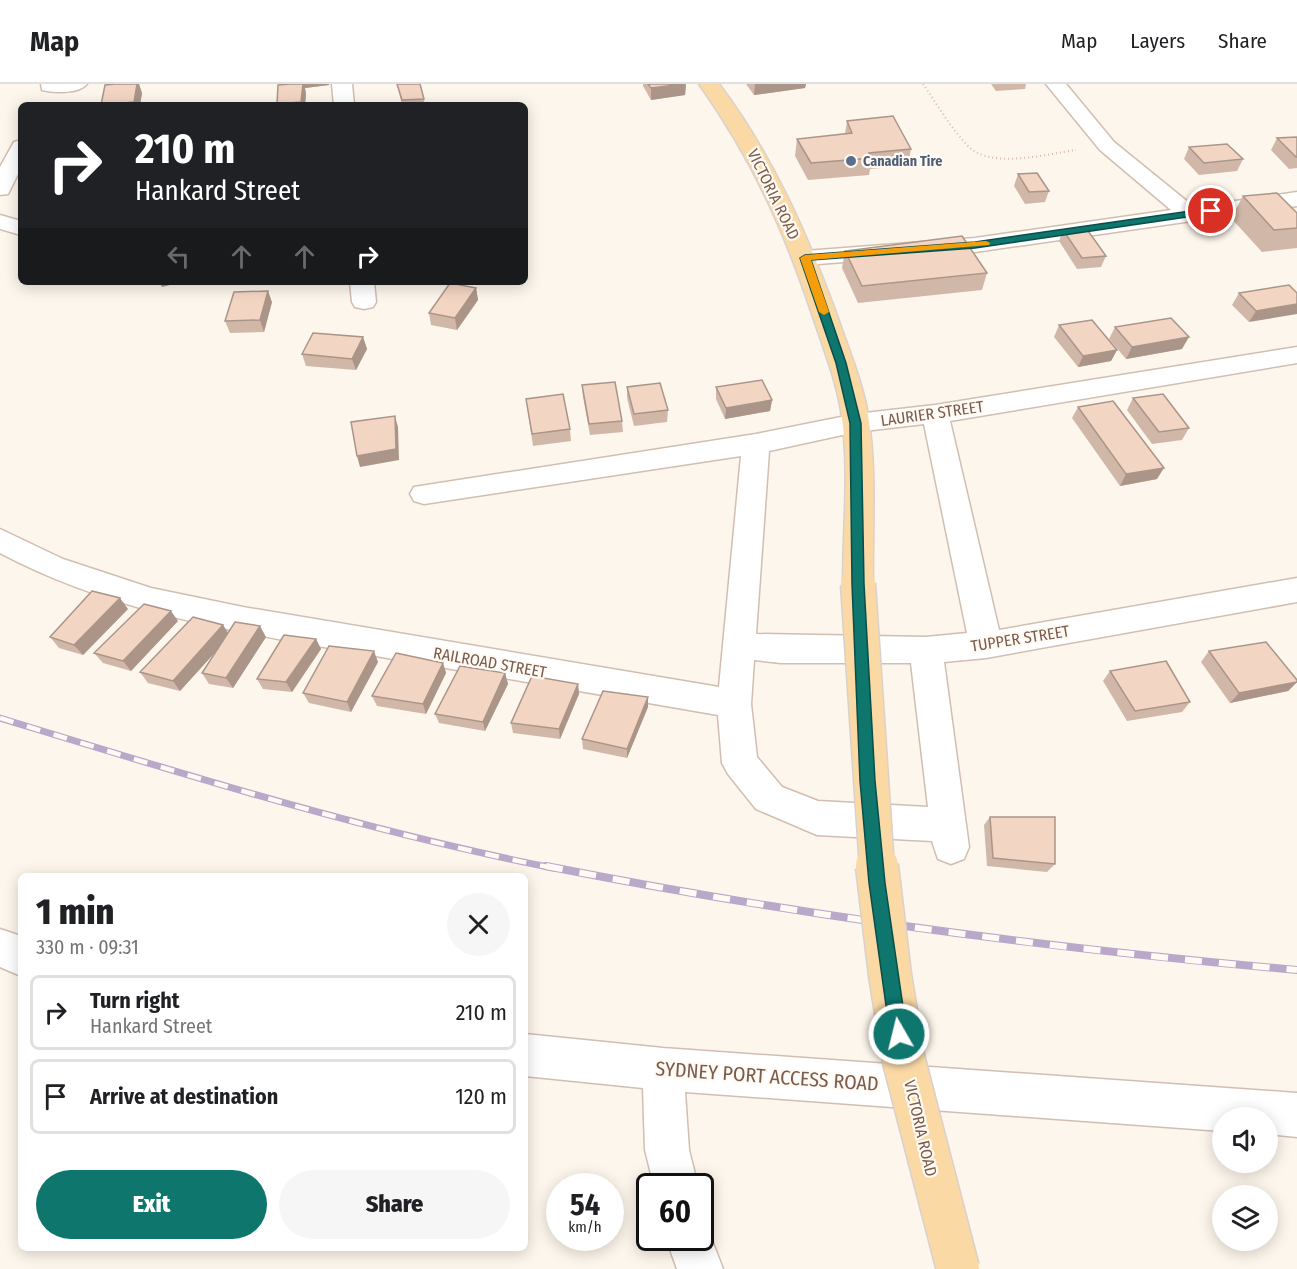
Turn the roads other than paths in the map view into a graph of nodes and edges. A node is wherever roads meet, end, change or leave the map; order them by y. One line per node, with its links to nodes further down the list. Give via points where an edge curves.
1 (77, 84): 5 (street)
2 (342, 84): 7 (street)
3 (709, 84): 12 (main road, VICTORIA ROAD, via 733,114 755,153)
4 (1056, 84): 11 (street, via 1107,146)
5 (49, 85): 6 (street)
6 (41, 102)
7 (344, 102)
8 (18, 152): 9 (street)
9 (0, 189)
10 (1297, 199): 11 (street)
11 (1188, 213): 12 (street, via 975,245)
12 (805, 258): 15 (main road, VICTORIA ROAD, via 841,363)
13 (1297, 355): 14 (street, LAURIER STREET)
14 (935, 414): 15 (street, LAURIER STREET); 20 (street)
15 (856, 423): 16 (street, LAURIER STREET); 32 (main road, VICTORIA ROAD, bridge, via 858,584 877,883 895,1010 935,1190)
16 (756, 444): 17 (street, LAURIER STREET); 21 (street)
17 (424, 494)
18 (0, 540): 23 (street, RAILROAD STREET, via 52,567 150,600 243,620)
19 (1297, 590): 20 (street, TUPPER STREET)
20 (986, 645): 22 (street, TUPPER STREET)
21 (741, 646): 22 (street, TUPPER STREET, via 781,650); 23 (street)
22 (926, 650): 23 (street, via 950,836 817,818 769,798 740,763)
23 (734, 704)
24 (0, 948): 25 (street)
25 (18, 955)
26 (528, 1055): 27 (street, SYDNEY PORT ACCESS ROAD)
27 (663, 1069): 28 (street, SYDNEY PORT ACCESS ROAD); 29 (street, via 667,1150)
28 (1297, 1114)
29 (673, 1173)
30 (694, 1251): 31 (street)
31 (700, 1269)
32 (958, 1269)

